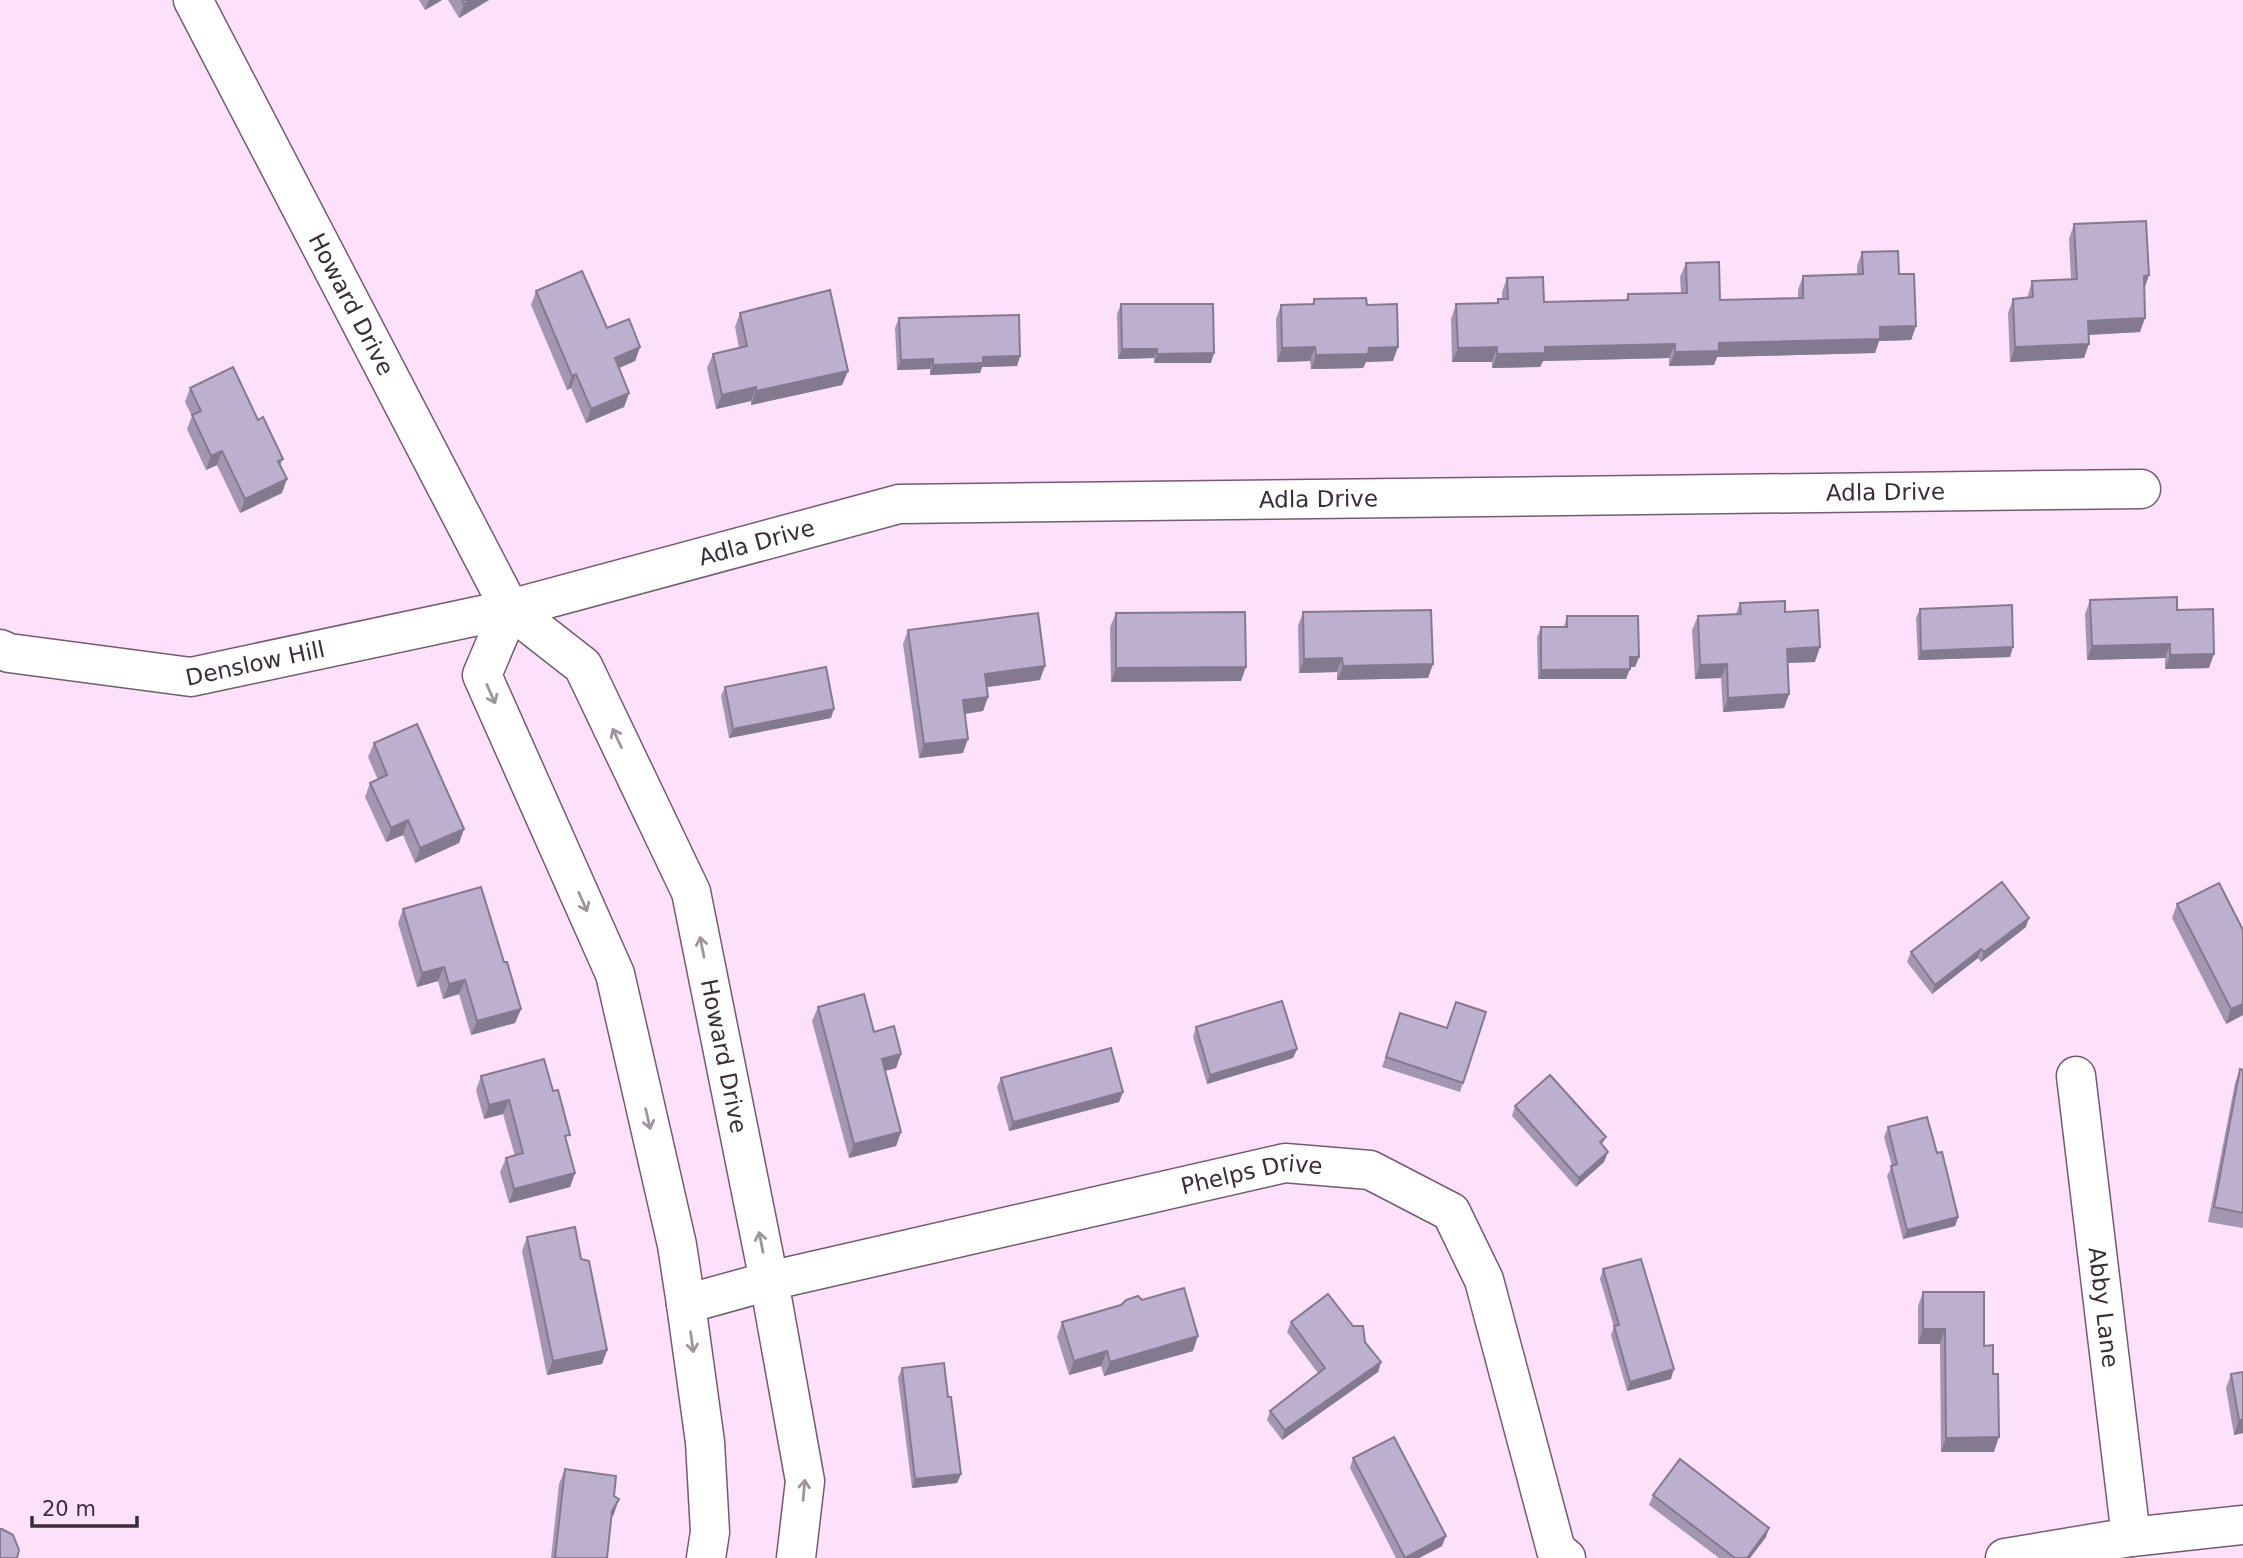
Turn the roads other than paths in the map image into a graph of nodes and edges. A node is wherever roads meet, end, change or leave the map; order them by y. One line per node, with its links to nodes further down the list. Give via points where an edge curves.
1 (193, 0): 3 (street, Howard Drive)
2 (2141, 489): 3 (street, Adla Drive, via 899,504)
3 (510, 609): 4 (street, Denslow Hill, via 191,677); 6 (street, Howard Drive, one-way to 3, via 691,892 583,666); 7 (street, one-way to 7, via 482,675 615,974)
4 (0, 649)
5 (2076, 1076): 9 (street, Abby Lane)
6 (769, 1281): 7 (street, Phelps Drive); 11 (street, Howard Drive, one-way to 6, via 805,1481); 12 (street, Phelps Drive, via 1285,1163 1370,1170 1451,1212 1484,1280 1556,1550)
7 (687, 1304): 10 (street, one-way to 10, via 705,1443 710,1531)
8 (2243, 1525): 9 (street)
9 (2130, 1537): 13 (street)
10 (706, 1558)
11 (796, 1558)
12 (1566, 1558)
13 (2005, 1558)

